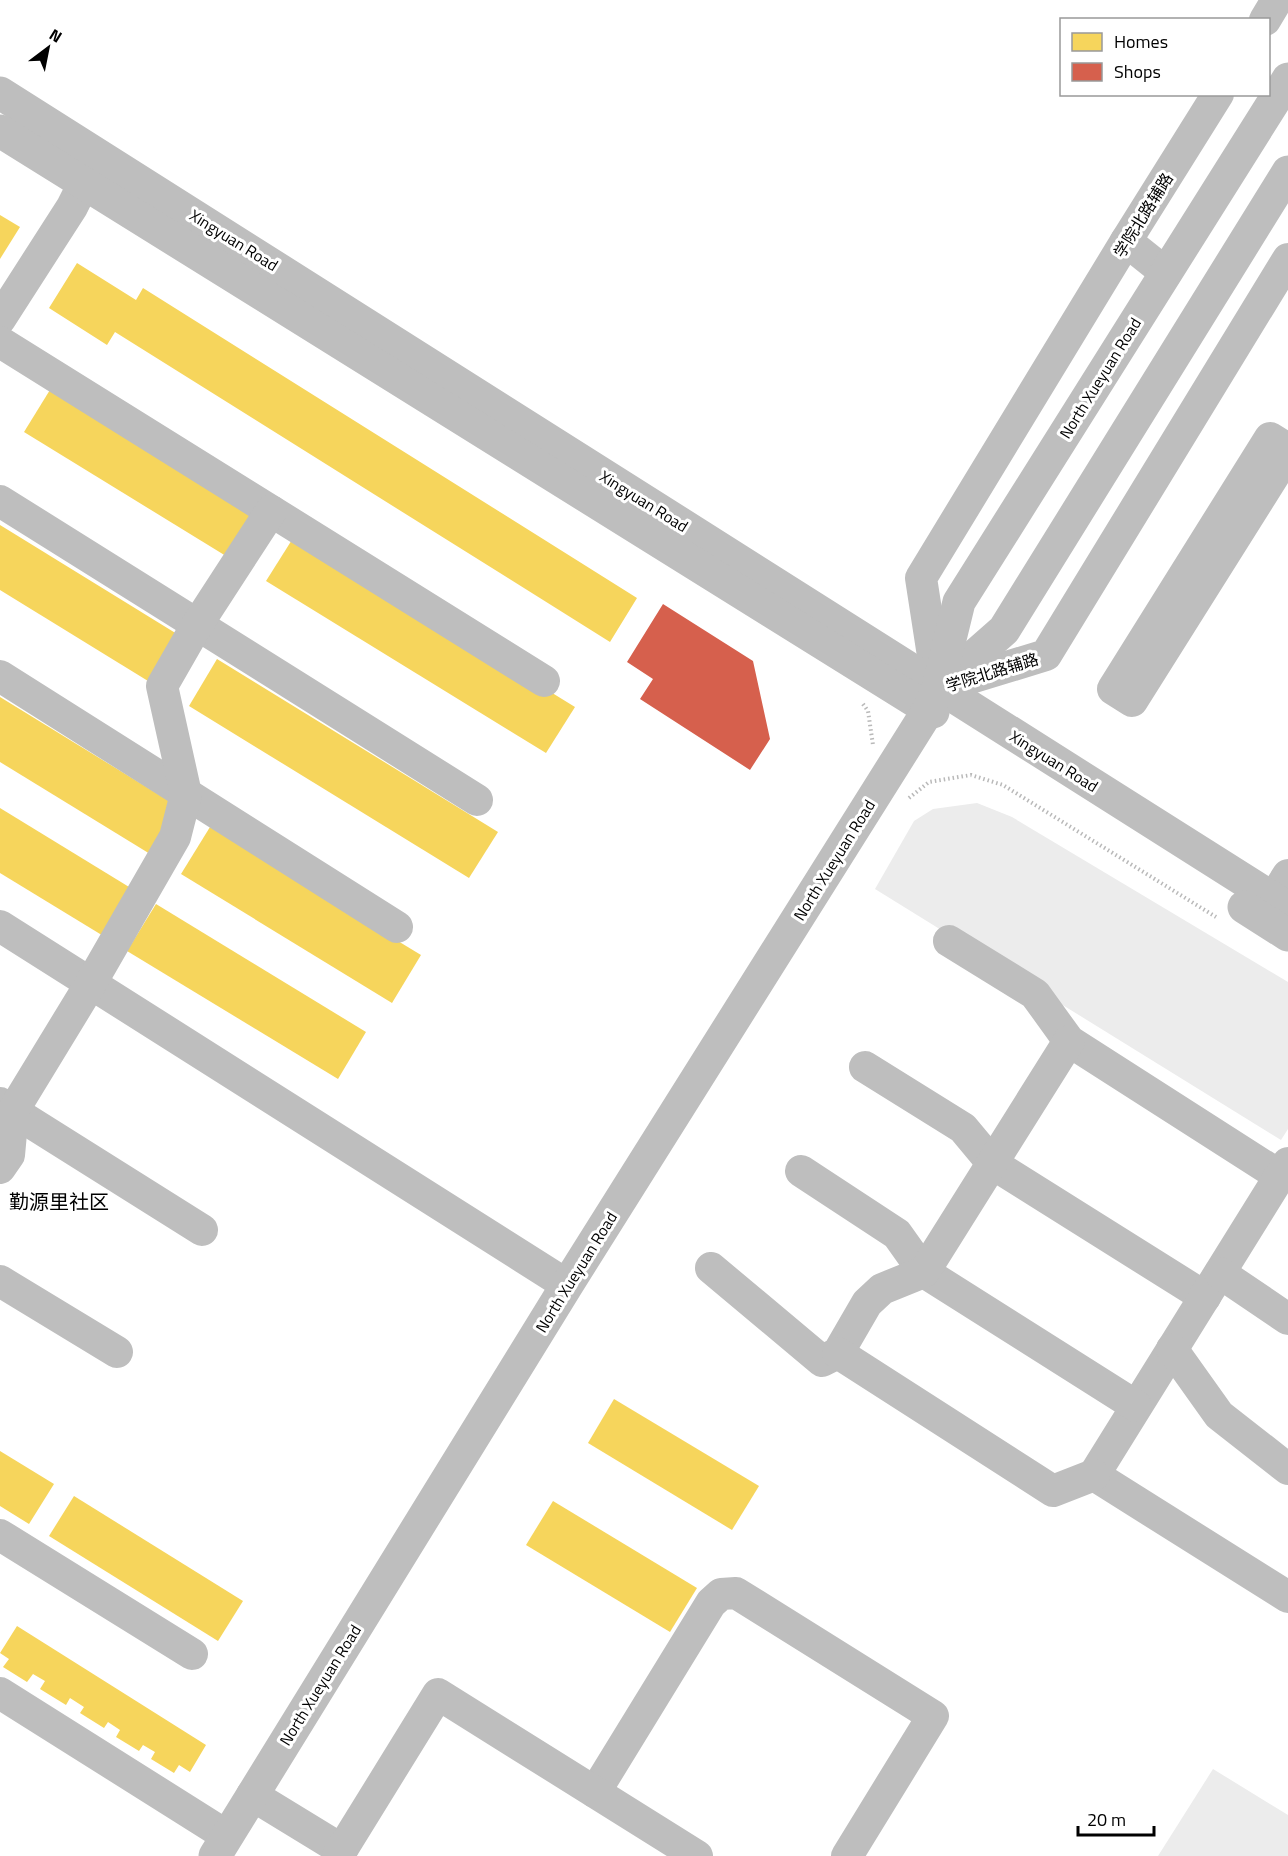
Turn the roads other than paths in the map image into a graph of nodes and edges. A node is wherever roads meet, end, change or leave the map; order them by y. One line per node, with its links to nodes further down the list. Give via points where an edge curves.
1 (1277, 0): 2 (street)
2 (1266, 18)
3 (1288, 79): 12 (main road, North Xueyuan Road)
4 (0, 93): 7 (main road, Xingyuan Road)
5 (1217, 96): 10 (street, 学院北路辅路)
6 (0, 131): 9 (main road, Xingyuan Road)
7 (99, 154): 9 (main road); 23 (main road, Xingyuan Road)
8 (1288, 172): 13 (main road, North Xueyuan Road)
9 (84, 183): 14 (street); 23 (main road, Xingyuan Road)
10 (1126, 241): 12 (street); 23 (street, 学院北路辅路, via 921,578)
11 (1288, 260): 15 (street, 学院北路辅路)
12 (1166, 273): 23 (main road, North Xueyuan Road, via 959,602)
13 (1209, 300): 15 (street); 23 (main road, North Xueyuan Road, via 1004,630)
14 (0, 320)
15 (1246, 327): 23 (street, 学院北路辅路, via 1046,655)
16 (0, 342): 19 (street)
17 (1288, 451): 17 (street, via 1132,701 1113,689 1270,438)
18 (0, 501): 20 (street)
19 (271, 511): 20 (street); 22 (street)
20 (197, 625): 24 (street, via 162,686); 25 (street)
21 (0, 676): 24 (street)
22 (544, 681)
23 (933, 698): 26 (main road, Xingyuan Road); 29 (main road, Xingyuan Road); 43 (main road, North Xueyuan Road)
24 (186, 794): 28 (street); 31 (street, via 175,837)
25 (477, 800)
26 (1283, 894)
27 (0, 926): 31 (street)
28 (397, 927)
29 (1288, 935)
30 (949, 941): 32 (street, via 1035,994)
31 (91, 983): 34 (street); 43 (street)
32 (1069, 1041): 35 (street); 37 (street)
33 (865, 1067): 35 (street, via 963,1128)
34 (6, 1107): 36 (street, via 9,1155); 39 (street)
35 (993, 1164): 41 (street); 44 (street)
36 (0, 1168)
37 (1284, 1169): 44 (street)
38 (801, 1171): 41 (street, via 897,1234)
39 (202, 1230)
40 (711, 1268): 48 (street, via 822,1361)
41 (924, 1272): 48 (street, via 882,1289 867,1303); 49 (street)
42 (0, 1281): 47 (street)
43 (567, 1285): 58 (main road, North Xueyuan Road)
44 (1212, 1285): 45 (street); 46 (street)
45 (1288, 1319)
46 (1172, 1349): 49 (street); 50 (street, via 1219,1415)
47 (117, 1352)
48 (838, 1353): 51 (street, via 1053,1491)
49 (1136, 1406): 51 (street)
50 (1288, 1469)
51 (1094, 1475): 53 (street)
52 (0, 1535): 54 (street)
53 (1288, 1597)
54 (192, 1654)
55 (0, 1693): 59 (street)
56 (933, 1716): 57 (street, via 736,1593 721,1594 711,1603); 62 (street); 63 (street, via 945,1724)
57 (595, 1792): 60 (street, via 438,1694); 61 (street)
58 (252, 1795): 59 (main road, North Xueyuan Road); 60 (street)
59 (221, 1846)
60 (340, 1853)
61 (697, 1856)
62 (847, 1856)
63 (865, 1856)

